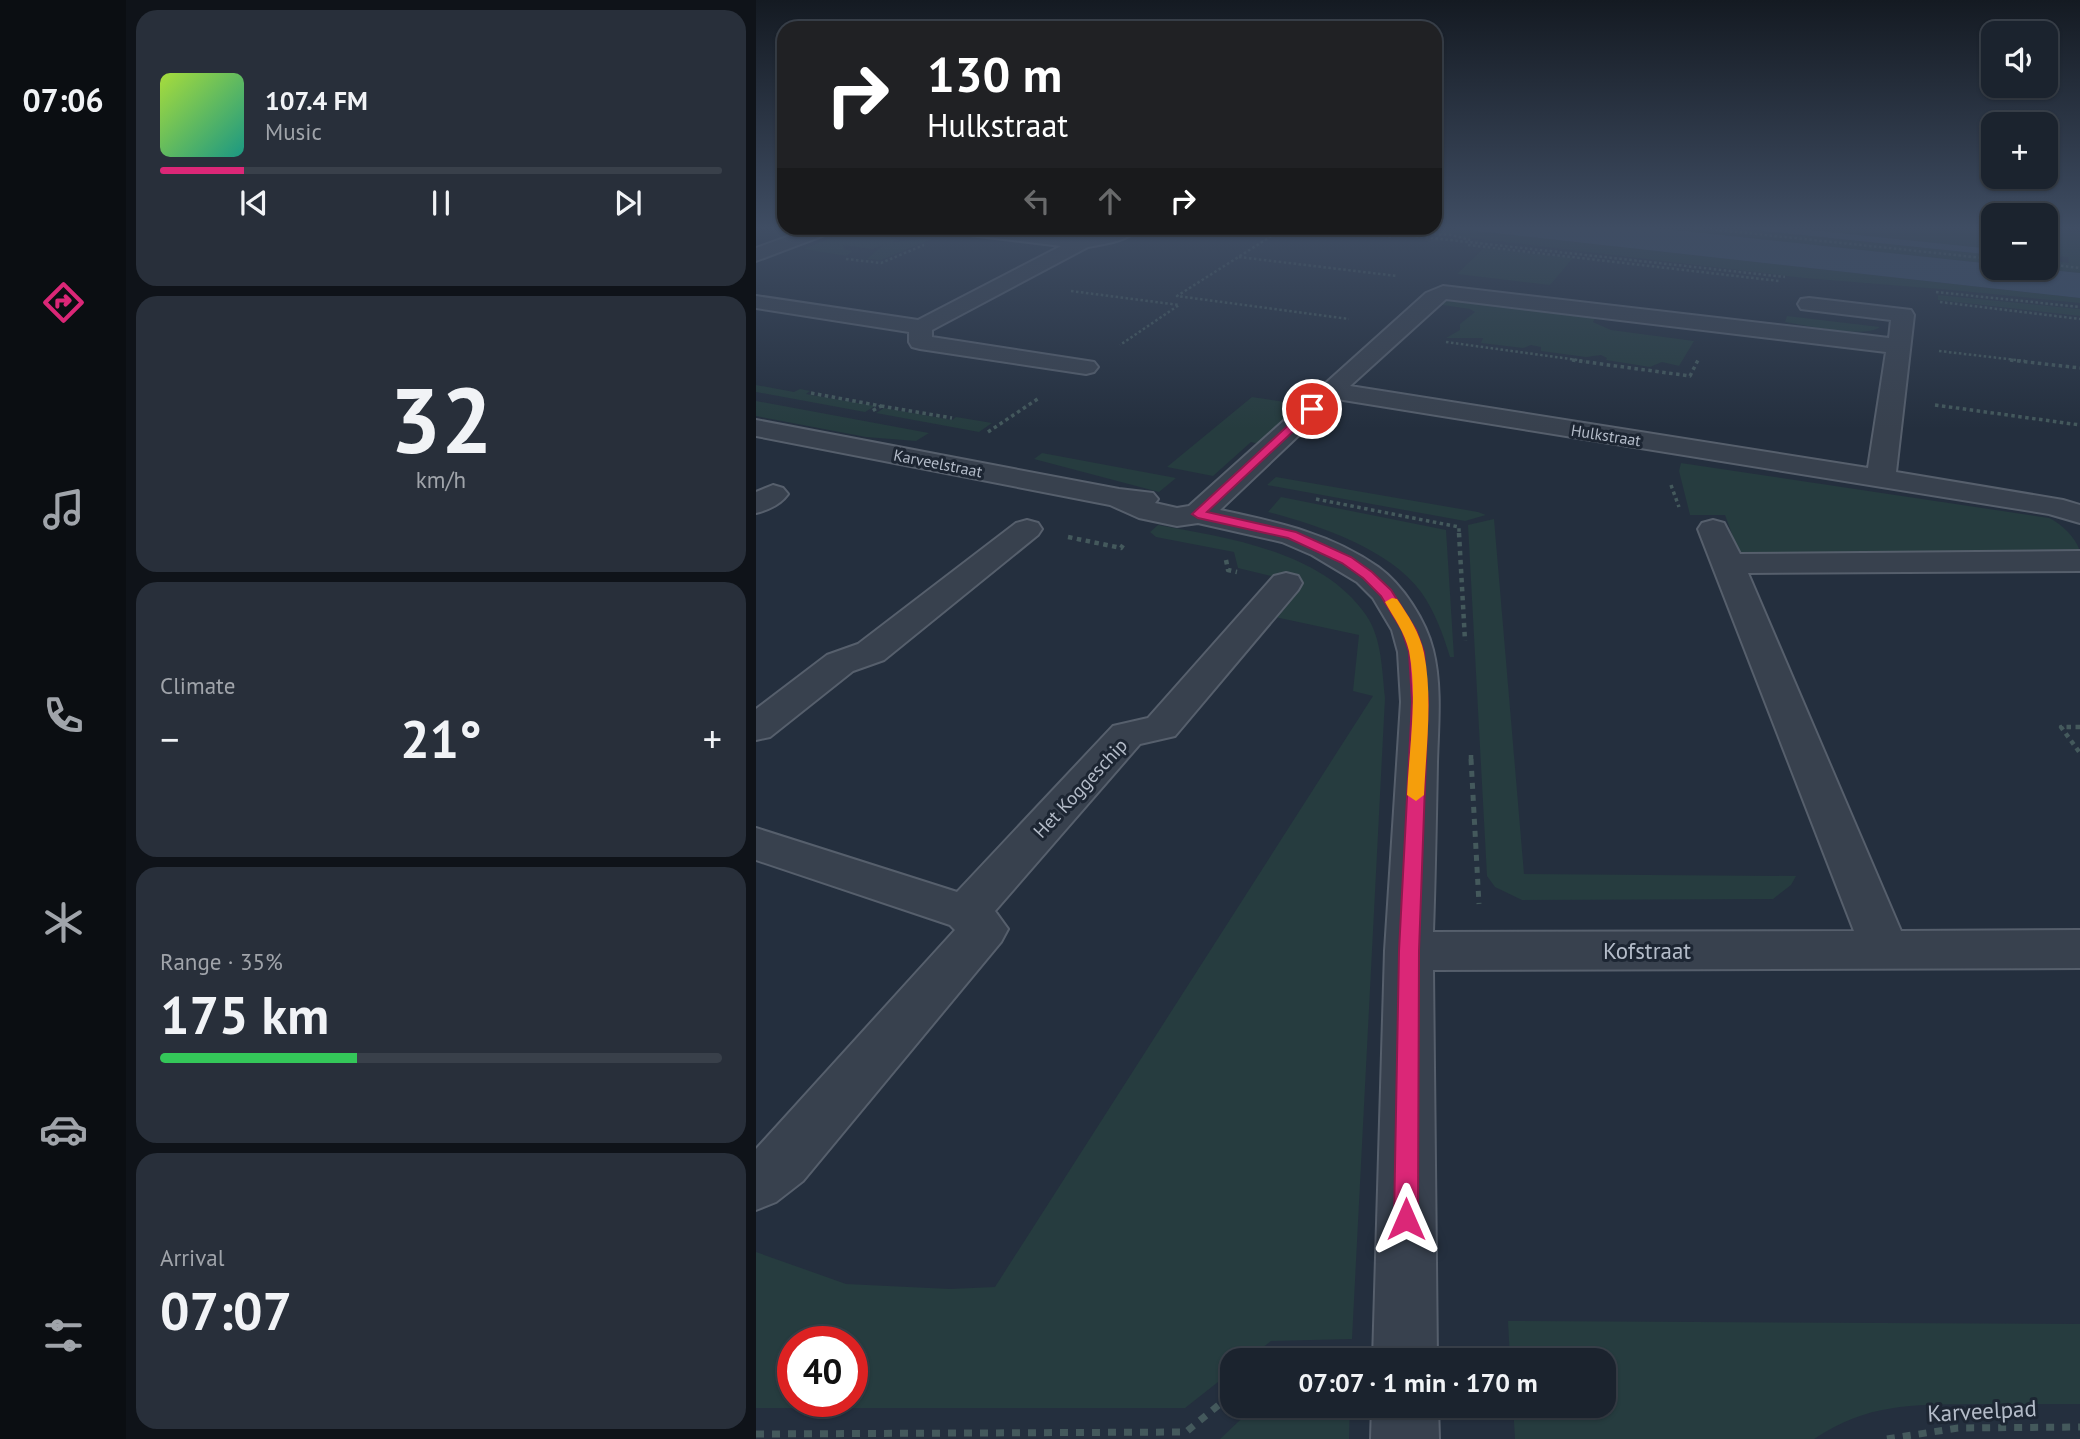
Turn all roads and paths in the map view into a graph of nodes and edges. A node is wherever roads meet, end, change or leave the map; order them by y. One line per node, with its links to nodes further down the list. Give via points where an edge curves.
1 (984, 294): 14 (street)
2 (1180, 294): 6 (path)
3 (1439, 294): 15 (street)
4 (1476, 294): 13 (street)
5 (1968, 294): 10 (path)
6 (1177, 296): 9 (path); 15 (path)
7 (756, 302): 14 (street)
8 (1809, 304): 11 (street)
9 (1179, 305)
10 (2080, 307)
11 (1903, 315): 12 (path, via 1925,310 1926,301); 16 (street)
12 (2080, 318)
13 (1715, 323): 15 (path, via 1690,376); 16 (street)
14 (921, 327): 17 (street, via 920,342)
15 (1398, 330): 19 (street)
16 (1897, 346): 18 (path); 21 (street)
17 (1086, 367)
18 (2080, 368)
19 (1332, 391): 27 (street, Hulkstraat); 29 (street)
20 (811, 393): 22 (path)
21 (1893, 399): 25 (path); 27 (street)
22 (881, 405): 23 (path); 24 (path)
23 (865, 415)
24 (952, 418)
25 (2080, 425)
26 (758, 430): 29 (street, Karveelstraat, via 1119,498 1139,509 1177,517)
27 (1881, 478): 28 (street, Hulkstraat)
28 (2078, 513)
29 (1198, 514): 44 (street, Karveelstraat, via 1292,535 1346,560 1386,593 1409,630 1416,652 1420,702)
30 (1027, 529): 38 (street, via 871,652 840,663)
31 (1713, 529): 35 (street)
32 (1078, 539): 33 (path, via 1121,548)
33 (1128, 541)
34 (2080, 561): 35 (street)
35 (1728, 564): 43 (street)
36 (1286, 583): 41 (street, Het Koggeschip, via 1161,727 1127,735)
37 (2080, 727): 39 (path, via 2061,727)
38 (756, 729)
39 (2080, 753)
40 (756, 844): 41 (street)
41 (966, 914): 45 (street, via 984,929 782,1162)
42 (2080, 949): 43 (street, Kofstraat)
43 (1885, 950): 44 (street, Kofstraat)
44 (1409, 951): 46 (street, Karveelstraat)
45 (756, 1183)
46 (1405, 1348)
47 (1220, 1404): 50 (path, via 1186,1432)
48 (1405, 1418): 51 (street, Karveelstraat)
49 (2080, 1427): 52 (path, Karveelpad, via 1985,1427)
50 (756, 1434)
51 (1405, 1439)
52 (1887, 1439)

